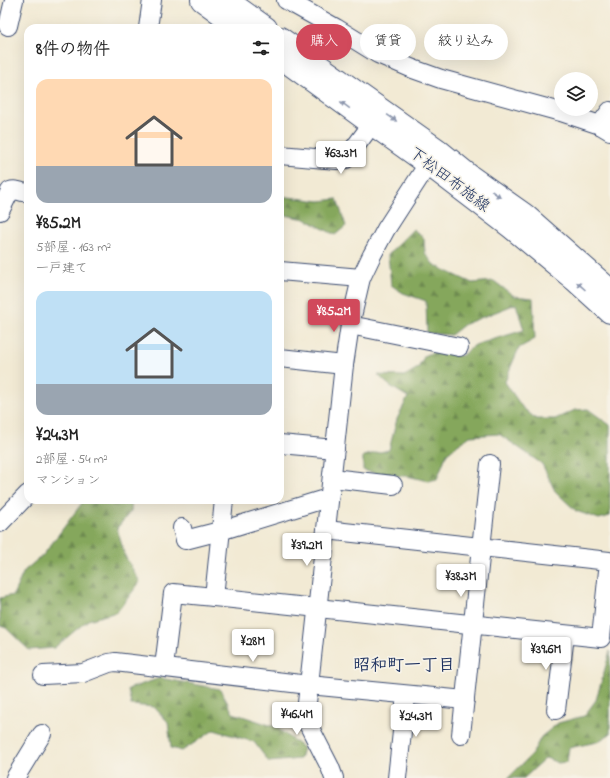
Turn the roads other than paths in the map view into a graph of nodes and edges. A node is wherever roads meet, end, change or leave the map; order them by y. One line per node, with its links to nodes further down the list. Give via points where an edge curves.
1 (14, 0): 9 (street)
2 (152, 0): 6 (street)
3 (202, 0): 7 (main road)
4 (227, 0): 8 (main road)
5 (286, 0): 14 (street, via 378,54 412,70 561,112)
6 (149, 24)
7 (235, 24)
8 (260, 24)
9 (8, 26)
10 (284, 41): 16 (main road, 下松田布施線, one-way to 16)
11 (284, 60): 13 (main road, 下松田布施線, one-way to 11)
12 (610, 111): 14 (street)
13 (372, 124): 15 (street, via 346,159); 16 (main road, 下松田布施線)
14 (605, 128)
15 (284, 154)
16 (433, 157): 20 (street, via 386,229); 21 (main road, 下松田布施線, one-way to 21, via 470,176 525,215); 22 (main road, 下松田布施線, one-way to 16)
17 (24, 193): 18 (street, via 14,189 10,191)
18 (0, 211)
19 (284, 271): 20 (street)
20 (361, 278): 23 (street)
21 (610, 290)
22 (610, 312)
23 (350, 325): 24 (street); 26 (street)
24 (459, 347)
25 (284, 358): 26 (street)
26 (344, 365): 28 (street)
27 (284, 444): 28 (street)
28 (335, 449): 30 (street)
29 (490, 464): 39 (street)
30 (332, 478): 31 (street); 33 (street)
31 (393, 485)
32 (24, 498): 35 (street)
33 (329, 500): 37 (street); 38 (street, via 321,500)
34 (223, 504): 38 (street)
35 (0, 523)
36 (182, 528): 38 (street, via 185,540)
37 (326, 530): 39 (street); 41 (street)
38 (220, 531): 40 (street)
39 (482, 548): 42 (street); 43 (street, via 609,561 601,638)
40 (214, 597): 41 (street); 44 (street, via 173,593)
41 (318, 608): 42 (street); 46 (street)
42 (473, 625): 43 (street); 48 (street)
43 (565, 635): 49 (street)
44 (164, 667): 45 (street, via 108,662 83,673); 46 (street)
45 (43, 676)
46 (309, 685): 47 (street); 53 (street, via 306,712 309,726)
47 (406, 695): 48 (street); 54 (street)
48 (465, 700): 51 (street)
49 (556, 710)
50 (42, 734): 52 (street)
51 (461, 735)
52 (16, 778)
53 (334, 778)
54 (397, 778)

